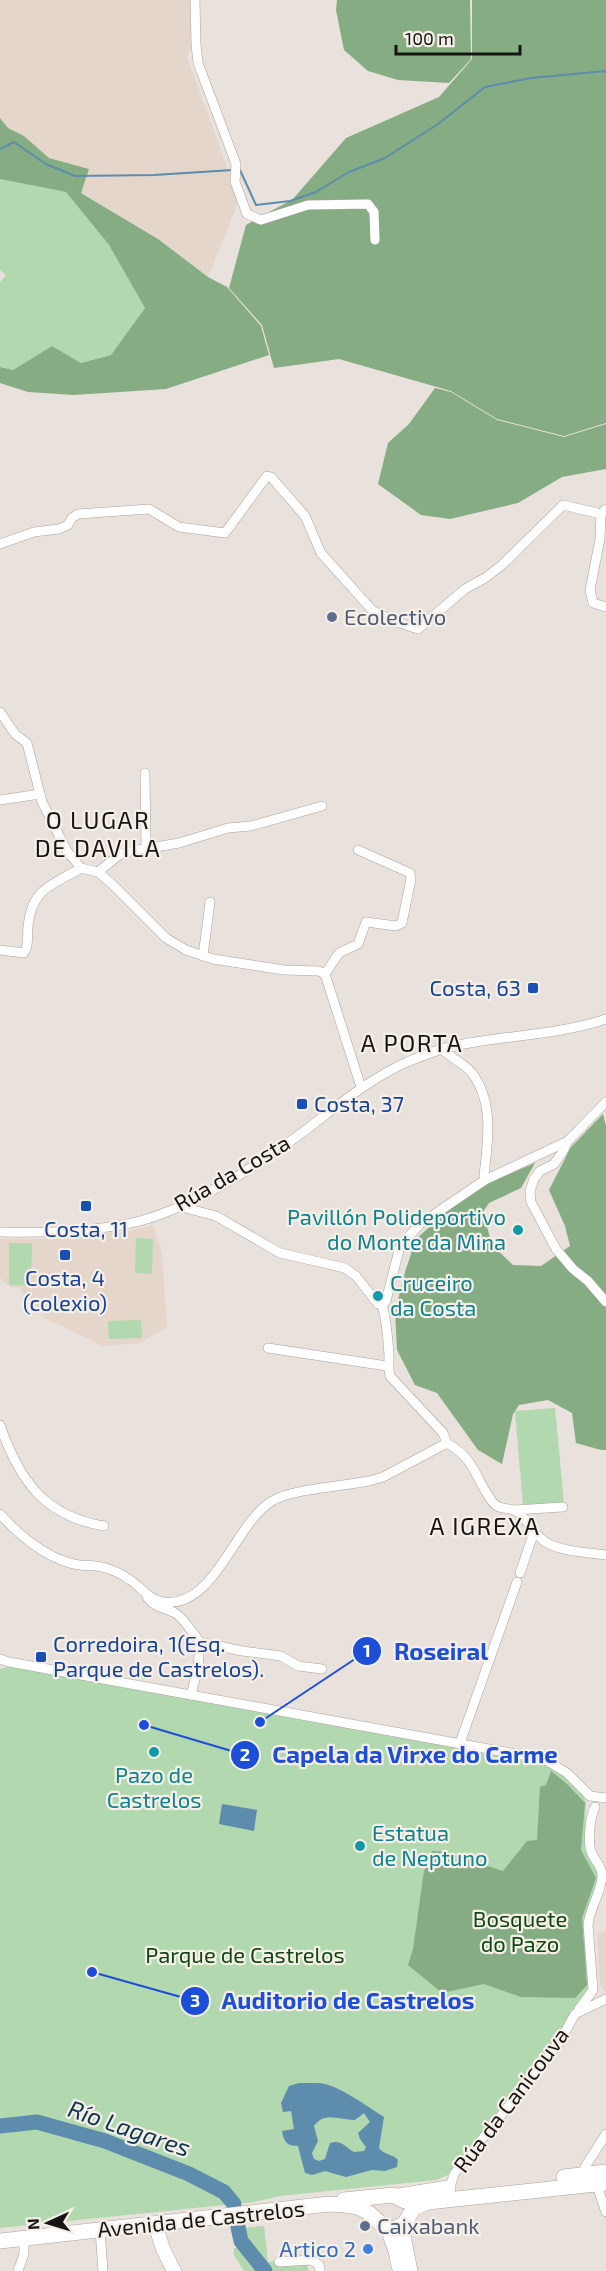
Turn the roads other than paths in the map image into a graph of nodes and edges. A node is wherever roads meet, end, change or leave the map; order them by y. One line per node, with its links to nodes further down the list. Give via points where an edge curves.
1 (195, 0): 2 (street, via 198,63 236,164 236,182 247,214 261,220 308,205 368,204 374,212)
2 (375, 240)
3 (604, 512): 4 (street, via 564,505 502,565 465,589 418,629 372,610 321,553 305,516 267,476 225,533 179,526 155,511 139,509 78,514 69,525 59,529 34,532); 5 (street, via 590,590 593,603)
4 (0, 544)
5 (606, 607)
6 (0, 712): 8 (street, via 15,734 27,743)
7 (145, 773): 11 (street)
8 (40, 794): 9 (street); 13 (street, via 56,832)
9 (0, 800)
10 (322, 806): 11 (street)
11 (146, 848): 14 (street, via 119,855)
12 (358, 850): 18 (street, via 410,873 402,923 396,926 366,922 358,944 339,953)
13 (81, 868): 14 (street); 16 (street, via 50,885 36,898 28,920 24,953)
14 (98, 872): 17 (street, via 166,938)
15 (210, 902): 17 (street)
16 (0, 950)
17 (203, 956): 18 (street)
18 (325, 974): 21 (street)
19 (606, 1019): 20 (street, Rúa da Costa, via 568,1030)
20 (442, 1049): 21 (street, Rúa da Costa); 24 (street, via 473,1074 484,1102 488,1128)
21 (361, 1087): 25 (street, Rúa da Costa, via 264,1158)
22 (606, 1102): 23 (street)
23 (568, 1141): 24 (street); 27 (street, via 554,1164 534,1179 531,1202 556,1249)
24 (485, 1180): 28 (street, via 420,1224 405,1239)
25 (178, 1206): 26 (street, Rúa da Costa, via 122,1225); 28 (street, via 216,1216 280,1253 345,1268)
26 (0, 1232)
27 (606, 1302)
28 (382, 1305): 30 (street)
29 (268, 1348): 30 (street)
30 (387, 1366): 32 (street, via 396,1384 443,1433)
31 (0, 1425): 36 (street, via 15,1464 35,1493 59,1511)
32 (447, 1443): 34 (street, via 469,1460 491,1500 497,1506); 39 (street, via 383,1477 276,1498 254,1517 196,1593 177,1602)
33 (563, 1507): 34 (street)
34 (514, 1510): 37 (street)
35 (0, 1514): 39 (street, via 18,1534 51,1555 71,1564 105,1567 131,1580)
36 (104, 1526)
37 (534, 1532): 38 (street, via 552,1545); 44 (street)
38 (606, 1555)
39 (147, 1597): 40 (street, via 154,1606 179,1616)
40 (200, 1642): 42 (street, via 281,1656 298,1666); 43 (street)
41 (0, 1659): 43 (street)
42 (322, 1669)
43 (191, 1695): 44 (street)
44 (460, 1743): 45 (street, via 549,1761)
45 (590, 1796): 46 (street); 48 (street)
46 (606, 1798)
47 (606, 1805): 48 (street)
48 (595, 1807): 50 (street, Rúa da Canicouva, via 590,1849 603,1877 588,1925 593,1986)
49 (606, 1999): 50 (street, Rúa da Canicouva)
50 (575, 2014): 53 (street, Rúa da Canicouva, via 559,2043 454,2174)
51 (606, 2134): 52 (street, via 585,2167)
52 (597, 2177): 53 (main road, Avenida de Castrelos); 56 (street); 57 (main road, via 440,2199 414,2208)
53 (450, 2188): 54 (main road, Avenida de Castrelos)
54 (391, 2197): 55 (main road, Avenida de Castrelos); 57 (main road, via 406,2202); 59 (main road, via 375,2207)
55 (329, 2204): 58 (main road, Avenida de Castrelos); 59 (main road, Avenida de Castrelos, via 353,2205)
56 (606, 2212)
57 (406, 2220): 59 (main road, via 397,2228); 69 (main road, via 404,2241)
58 (155, 2224): 60 (main road, Avenida de Castrelos); 66 (main road)
59 (382, 2224): 68 (main road, via 396,2251)
60 (100, 2230): 61 (main road, Avenida de Castrelos); 65 (street)
61 (24, 2238): 62 (main road, Avenida de Castrelos); 64 (street)
62 (0, 2241)
63 (279, 2262): 67 (street, via 312,2259)
64 (18, 2271)
65 (103, 2271)
66 (174, 2271)
67 (320, 2271)
68 (400, 2271)
69 (410, 2271)

